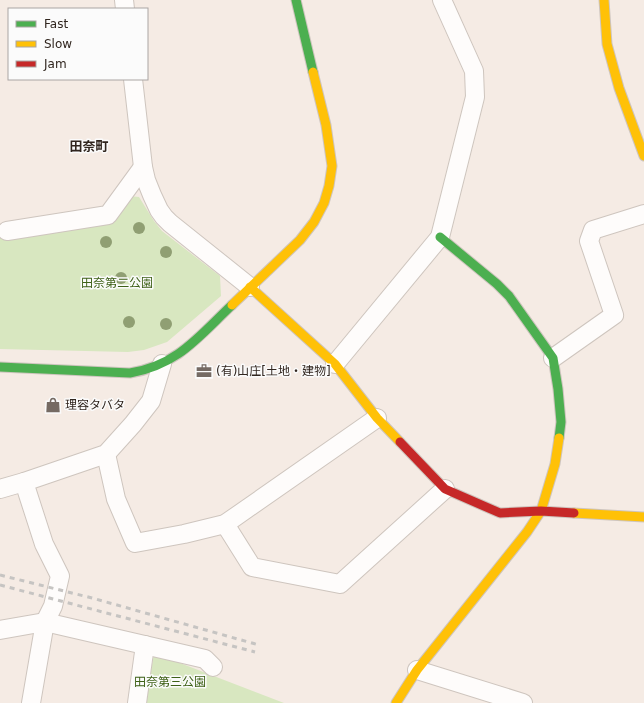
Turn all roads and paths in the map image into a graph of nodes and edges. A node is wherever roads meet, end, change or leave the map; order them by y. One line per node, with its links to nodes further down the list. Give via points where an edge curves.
1 (296, 0): 10 (street, via 326,125 332,166 329,186 314,222 300,240)
2 (442, 0): 9 (street, via 474,71 475,97)
3 (604, 0): 5 (street, via 607,44 619,88)
4 (132, 80): 6 (street)
5 (644, 156)
6 (142, 167): 8 (street, via 108,215); 10 (street, via 164,217)
7 (644, 214): 11 (street, via 594,230 589,242 614,315)
8 (7, 231)
9 (440, 236): 11 (street, via 509,296); 13 (street)
10 (250, 287): 12 (street, via 185,349); 13 (street)
11 (553, 358): 20 (street, via 561,422 554,464)
12 (162, 364): 14 (street, via 130,373); 16 (street, via 150,401)
13 (335, 364): 15 (street)
14 (0, 367)
15 (377, 418): 19 (street); 22 (street)
16 (106, 454): 17 (street); 22 (street, via 116,500 135,542)
17 (24, 482): 18 (street); 23 (street, via 44,544 60,576 53,606)
18 (0, 489)
19 (445, 489): 20 (street, via 500,513); 22 (street, via 340,584 252,566)
20 (541, 511): 21 (street); 27 (street, via 528,532)
21 (644, 517)
22 (225, 524)
23 (45, 622): 24 (street); 25 (street); 28 (street)
24 (0, 630)
25 (145, 645): 26 (street, via 205,659); 29 (street)
26 (213, 667)
27 (418, 670): 30 (street); 31 (street)
28 (31, 703)
29 (137, 703)
30 (396, 703)
31 (523, 703)

